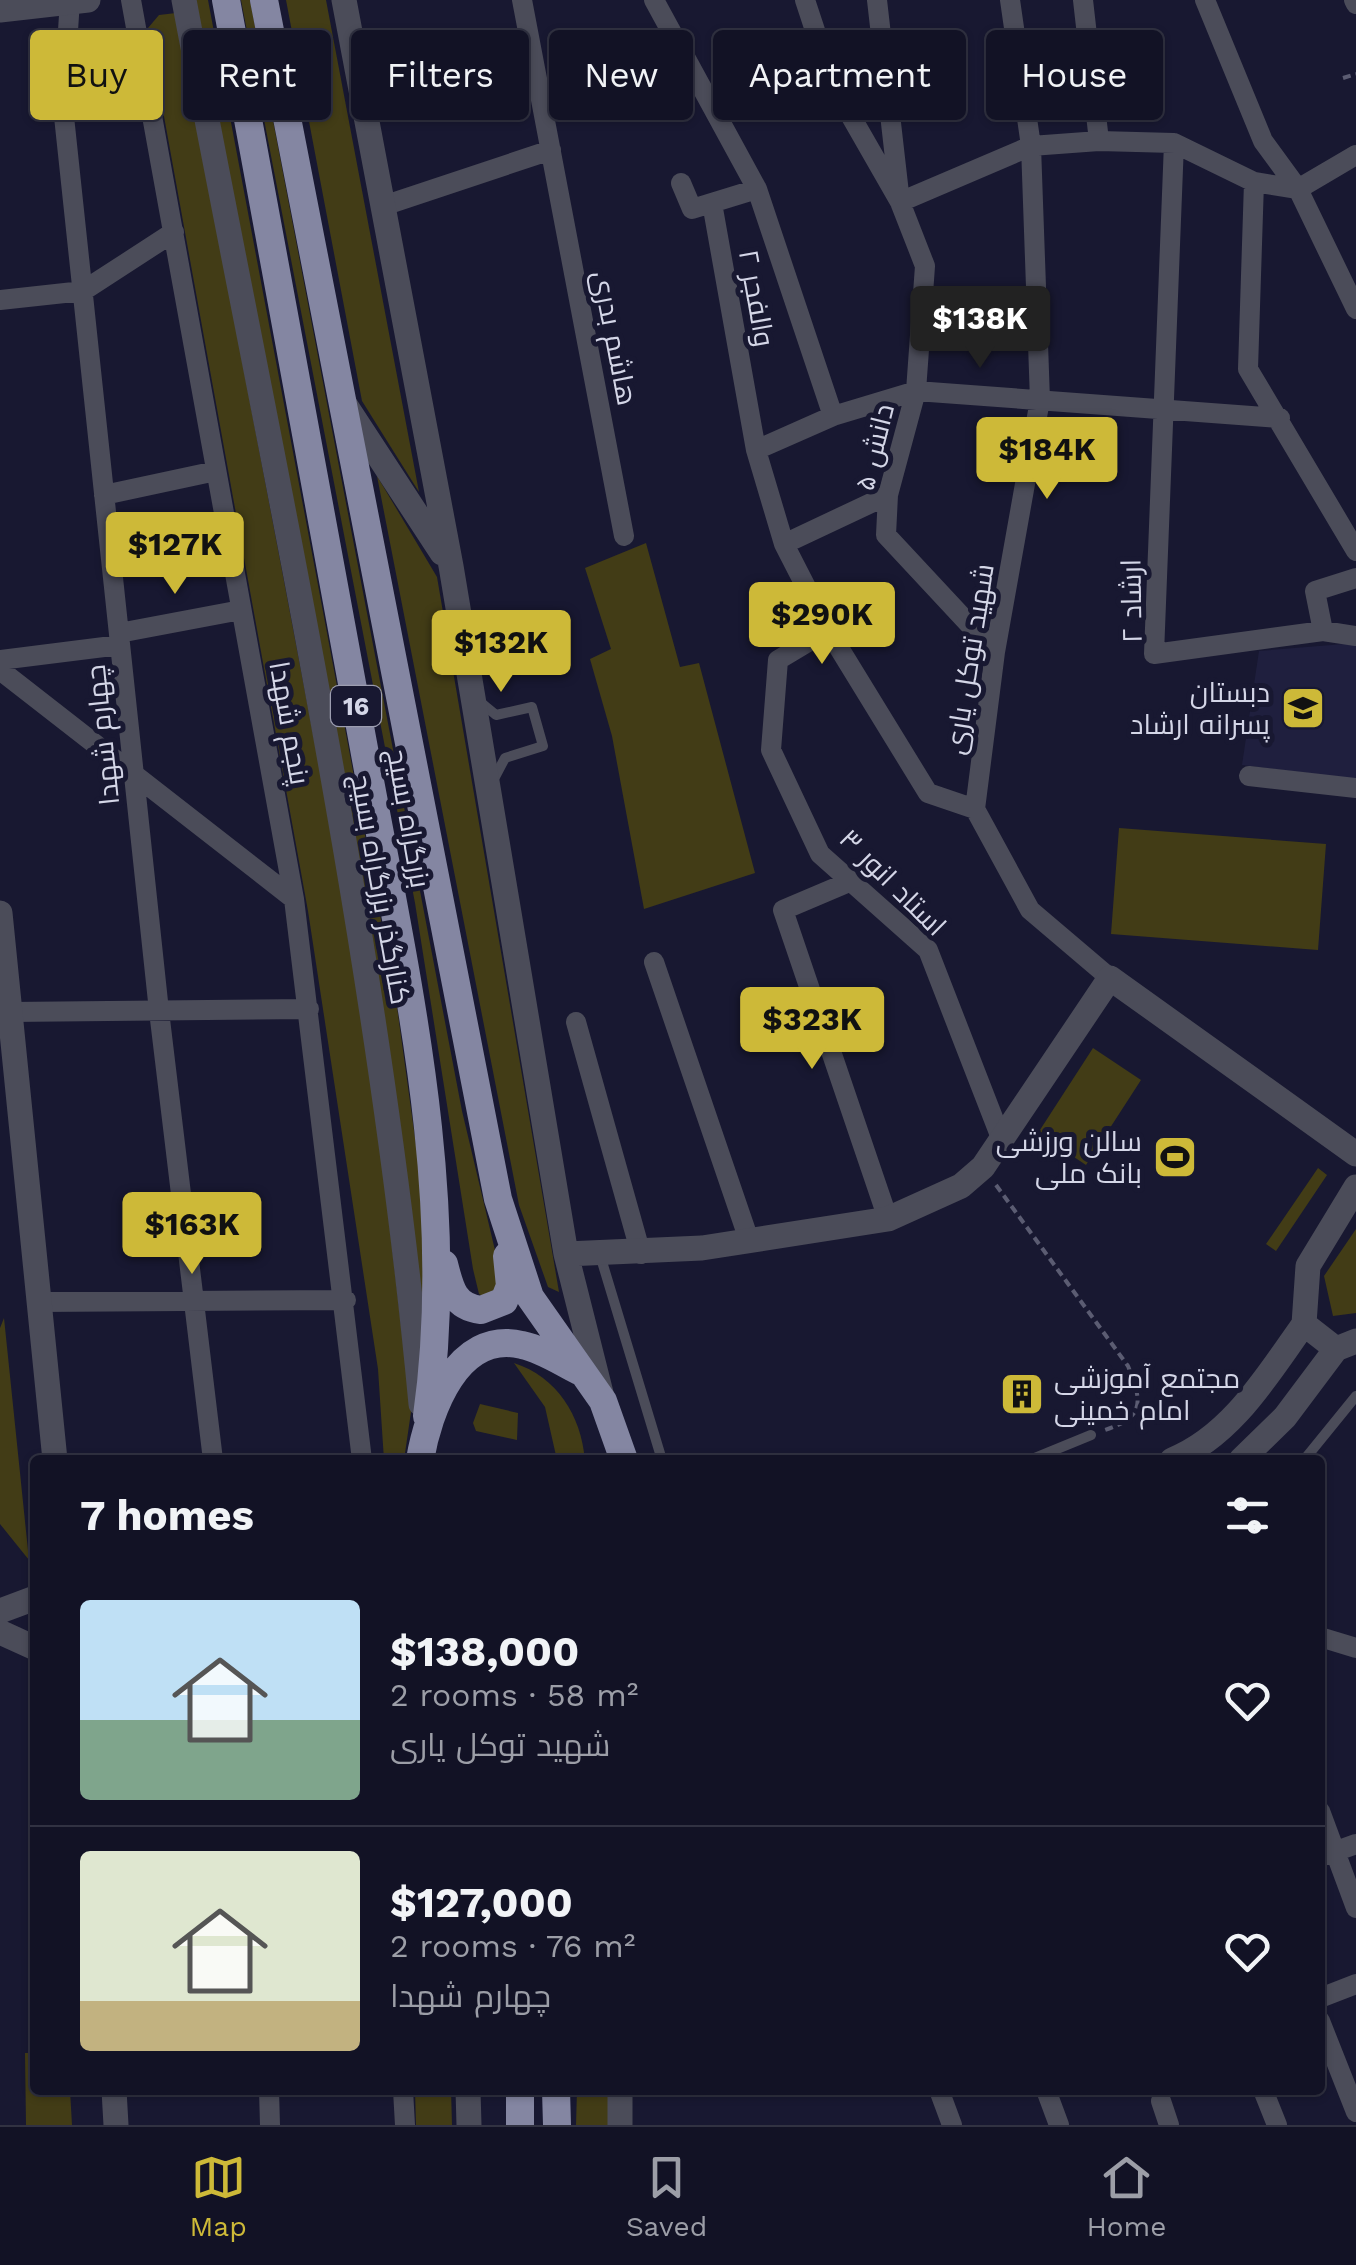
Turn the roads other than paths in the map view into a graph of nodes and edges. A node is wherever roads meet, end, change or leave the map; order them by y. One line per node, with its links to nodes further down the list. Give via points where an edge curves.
1 (131, 0): 16 (street, پنجم شهدا)
2 (184, 0): 92 (street, کنارگذر بزرگراه بسیج, via 365,962 402,1206)
3 (226, 0): 77 (highway, بزرگراه بسیج / 16, via 415,1029)
4 (264, 0): 36 (highway, بزرگراه بسیج / 16)
5 (344, 0): 30 (street)
6 (522, 0): 22 (street, هاشم بدری)
7 (654, 0): 26 (street, والفجر ۲)
8 (805, 0): 28 (street, دانش ۵, via 833,84)
9 (877, 0): 28 (street)
10 (1010, 0): 21 (street, شهید توکل یاری)
11 (1084, 0): 19 (street)
12 (1205, 0): 27 (street, via 1263,140)
13 (76, 1): 14 (street); 15 (street, چهارم شهدا)
14 (0, 10)
15 (72, 30)
16 (137, 30)
17 (64, 120): 32 (street, چهارم شهدا)
18 (154, 120): 31 (street, پنجم شهدا)
19 (1099, 141): 20 (street); 21 (street)
20 (1174, 143): 24 (street); 38 (street, ارشاد ۲)
21 (1031, 146): 28 (street); 37 (street, شهید توکل یاری)
22 (550, 150): 30 (street); 45 (street, هاشم بدری)
23 (1356, 155): 27 (street)
24 (1254, 182): 27 (street); 40 (street, via 1248,370)
25 (681, 184): 29 (street, via 692,209)
26 (757, 189): 29 (street); 39 (street, والفجر ۲)
27 (1298, 189): 34 (street)
28 (900, 202): 35 (street, دانش ۵, via 925,266)
29 (712, 203): 41 (street, والفجر ۲)
30 (382, 206): 48 (street)
31 (174, 232): 32 (street); 42 (street, پنجم شهدا)
32 (83, 291): 33 (street); 43 (street, چهارم شهدا)
33 (0, 300)
34 (1356, 309)
35 (916, 391): 37 (street); 39 (street); 44 (street, دانش ۵)
36 (342, 400): 48 (street); 76 (highway, بزرگراه بسیج / 16)
37 (1040, 400): 38 (street); 55 (street, شهید توکل یاری)
38 (1163, 409): 40 (street); 52 (street, ارشاد ۲, via 1154,654)
39 (834, 416): 41 (street)
40 (1280, 418): 47 (street)
41 (756, 450): 46 (street, والفجر ۲)
42 (216, 471): 43 (street); 50 (street, پنجم شهدا)
43 (104, 495): 54 (street, چهارم شهدا)
44 (888, 495): 46 (street); 55 (street, دانش ۵, via 886,535)
45 (624, 536)
46 (784, 544): 51 (street, والفجر ۲)
47 (1356, 552)
48 (451, 566): 58 (street)
49 (1356, 578): 52 (street, via 1315,591)
50 (241, 610): 54 (street); 65 (street, پنجم شهدا)
51 (828, 630): 63 (street, والفجر ۲, via 928,793); 64 (street, استاد انور ۳, via 778,660 771,750 820,854)
52 (1323, 632): 53 (street)
53 (1356, 636)
54 (120, 639): 56 (street); 59 (street, چهارم شهدا)
55 (995, 652): 63 (street, شهید توکل یاری)
56 (0, 660)
57 (0, 670): 59 (street)
58 (471, 688): 62 (street); 62 (lane, via 496,715 532,708 544,746 505,758)
59 (134, 776): 65 (street); 70 (street, چهارم شهدا)
60 (1248, 776): 61 (street)
61 (1356, 788)
62 (490, 792): 80 (street)
63 (974, 809): 68 (street, via 1030,910)
64 (848, 882): 73 (street, استاد انور ۳, via 928,950); 78 (street, via 783,910)
65 (294, 899): 69 (street, پنجم شهدا)
66 (0, 913): 71 (street)
67 (654, 962): 79 (street)
68 (1110, 978): 73 (street); 74 (street)
69 (309, 1009): 70 (street); 83 (street, پنجم شهدا)
70 (159, 1011): 71 (street); 85 (street, چهارم شهدا)
71 (10, 1012): 84 (street)
72 (576, 1022): 81 (street)
73 (1000, 1138): 78 (street, via 983,1167 961,1186)
74 (1356, 1154)
75 (1356, 1188): 86 (street, via 1308,1266)
76 (498, 1199): 77 (highway, via 510,1286 504,1301 481,1310 460,1304 452,1292); 88 (highway, بزرگراه بسیج / 16, via 530,1297)
77 (437, 1213): 92 (highway, بزرگراه بسیج / 16, via 436,1356)
78 (888, 1219): 79 (street)
79 (749, 1240): 81 (street)
80 (566, 1254): 82 (street); 90 (street)
81 (641, 1254): 82 (street)
82 (600, 1255): 97 (lane)
83 (346, 1300): 85 (street); 95 (street, پنجم شهدا)
84 (39, 1302): 85 (street); 93 (street)
85 (195, 1302): 94 (street, چهارم شهدا)
86 (1304, 1324): 87 (street); 99 (street, via 1234,1416)
87 (1346, 1345): 100 (street)
88 (581, 1372): 90 (highway, 16); 92 (highway, 16, via 520,1344 493,1345 465,1361)
89 (1356, 1396): 101 (lane)
90 (603, 1401): 96 (highway, 16)
91 (1091, 1435): 98 (lane)
92 (424, 1438)
93 (54, 1455)
94 (212, 1455)
95 (362, 1455)
96 (622, 1455)
97 (660, 1455)
98 (1042, 1455)
99 (1191, 1455)
100 (1247, 1455)
101 (1308, 1455)
102 (30, 1600): 103 (street)
103 (0, 1611)
104 (0, 1632): 106 (street)
105 (1325, 1639): 107 (street)
106 (30, 1646)
107 (1356, 1648)
108 (1356, 1844): 109 (street)
109 (1327, 1854): 110 (street)
110 (1356, 1908)
111 (1356, 1984): 112 (street)
112 (1325, 1996)
113 (1325, 2034): 125 (street)
114 (114, 2095): 126 (street)
115 (269, 2095): 127 (street)
116 (403, 2095): 128 (street)
117 (468, 2095): 129 (street)
118 (520, 2095): 130 (highway)
119 (556, 2095): 131 (highway)
120 (620, 2095): 132 (street)
121 (941, 2095): 133 (street)
122 (1054, 2095): 134 (street)
123 (1265, 2095): 136 (street)
124 (1161, 2102): 135 (street)
125 (1356, 2112)
126 (116, 2125)
127 (270, 2125)
128 (404, 2125)
129 (469, 2125)
130 (520, 2125)
131 (557, 2125)
132 (620, 2125)
133 (952, 2125)
134 (1058, 2125)
135 (1169, 2125)
136 (1277, 2125)

